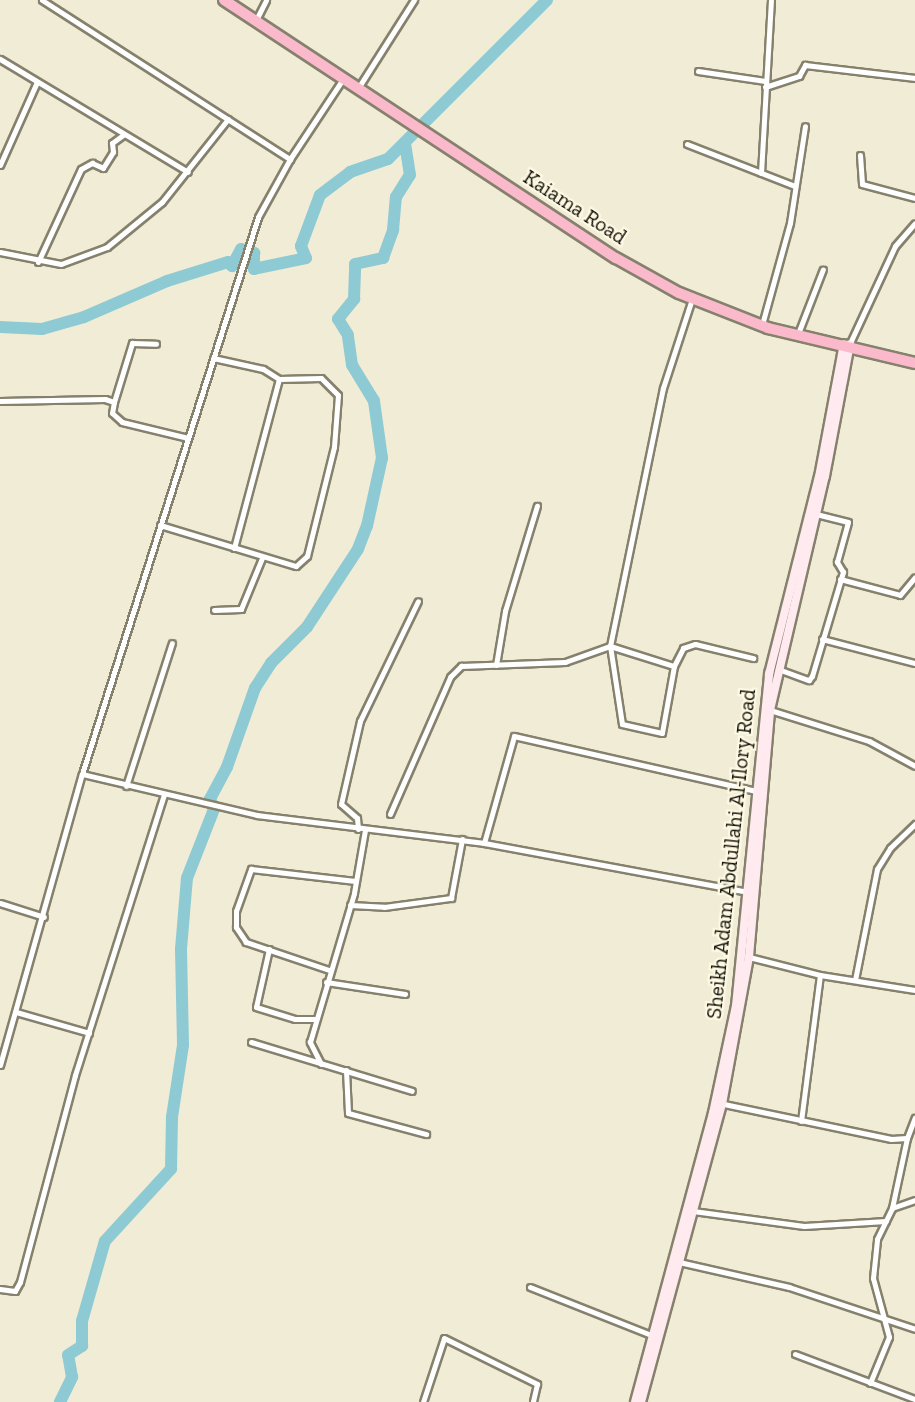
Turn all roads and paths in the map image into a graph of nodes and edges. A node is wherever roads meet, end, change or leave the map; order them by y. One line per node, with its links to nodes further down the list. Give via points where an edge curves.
1 (42, 0): 14 (street)
2 (224, 0): 6 (highway, Kaiama Road)
3 (266, 0): 6 (street)
4 (414, 0): 13 (street)
5 (771, 0): 12 (street)
6 (251, 16): 10 (highway, Kaiama Road); 13 (highway, Kaiama Road)
7 (0, 59): 11 (street)
8 (698, 71): 12 (street)
9 (915, 78): 12 (street, via 805,65 799,76)
10 (343, 79): 16 (highway, Kaiama Road); 20 (street)
11 (37, 82): 17 (street); 21 (street)
12 (765, 84): 23 (street)
13 (360, 85): 16 (highway, Kaiama Road)
14 (228, 119): 20 (street); 22 (street)
15 (805, 126): 24 (street)
16 (423, 129): 30 (highway, Kaiama Road, via 616,258); 31 (highway, Kaiama Road, via 619,253 689,292)
17 (123, 135): 22 (street); 28 (street, via 112,143 113,152 103,168 92,163 81,169)
18 (687, 144): 23 (street)
19 (860, 154): 25 (street, via 862,184)
20 (290, 159): 35 (street, via 265,200)
21 (0, 165)
22 (188, 172): 28 (street, via 162,202 107,248 61,264)
23 (760, 173): 24 (street)
24 (795, 186): 31 (street, via 790,223)
25 (915, 198)
26 (915, 223): 34 (street, via 890,256)
27 (0, 252): 28 (street)
28 (38, 262)
29 (824, 269): 32 (street)
30 (692, 299): 34 (highway, Kaiama Road, via 768,328); 53 (street, via 663,388)
31 (764, 321): 32 (highway, Kaiama Road)
32 (799, 331): 34 (highway, Kaiama Road)
33 (156, 344): 40 (street, via 132,343)
34 (847, 346): 36 (highway, Kaiama Road); 37 (highway, Kaiama Road); 43 (street, Sheikh Adam Abdullahi Al-Ilory Road); 63 (street, Sheikh Adam Abdullahi Al-Ilory Road, via 819,477 769,674)
35 (213, 358): 38 (street, via 263,369); 41 (street)
36 (915, 358)
37 (915, 363)
38 (279, 379): 45 (street); 46 (street, via 321,378 334,387 340,404 307,556 296,566)
39 (0, 401): 40 (street, via 96,397)
40 (114, 402): 41 (street, via 111,413 122,422)
41 (188, 438): 44 (street)
42 (537, 506): 56 (street, via 505,611)
43 (817, 514): 48 (street, via 848,522 837,562 843,572); 58 (street, Sheikh Adam Abdullahi Al-Ilory Road)
44 (160, 525): 45 (street); 61 (street)
45 (234, 548): 46 (street)
46 (262, 558): 50 (street, via 241,609)
47 (915, 577): 48 (street, via 900,595)
48 (840, 579): 51 (street)
49 (418, 601): 67 (street, via 360,721 341,804 357,818)
50 (214, 610)
51 (822, 639): 55 (street); 58 (street, via 809,680)
52 (172, 643): 62 (street)
53 (610, 646): 56 (street, via 565,662); 57 (street); 57 (street, via 617,713 630,727 662,733)
54 (753, 658): 57 (street, via 695,644 683,648)
55 (914, 663)
56 (496, 665): 65 (street, via 470,663 450,677)
57 (674, 666)
58 (778, 669): 59 (street, Sheikh Adam Abdullahi Al-Ilory Road)
59 (770, 711): 60 (street, via 885,747); 77 (street, Sheikh Adam Abdullahi Al-Ilory Road)
60 (915, 766)
61 (82, 774): 62 (street); 75 (street)
62 (126, 786): 64 (street)
63 (756, 791): 70 (street, via 514,736); 72 (street, Sheikh Adam Abdullahi Al-Ilory Road)
64 (164, 795): 67 (street); 86 (street)
65 (390, 814)
66 (915, 824): 80 (street, via 890,848 878,869)
67 (357, 829): 68 (street)
68 (365, 830): 69 (street); 71 (street)
69 (462, 839): 70 (street); 74 (street, via 451,898 384,907)
70 (484, 843): 72 (street)
71 (355, 881): 74 (street); 76 (street, via 251,869 234,920 246,942)
72 (748, 892): 92 (street, Sheikh Adam Abdullahi Al-Ilory Road, via 736,1006)
73 (0, 903): 75 (street)
74 (350, 905): 78 (street)
75 (45, 917): 84 (street)
76 (268, 950): 78 (street); 85 (street, via 256,1007 295,1019)
77 (749, 957): 79 (street); 92 (street, Sheikh Adam Abdullahi Al-Ilory Road)
78 (329, 970): 81 (street)
79 (820, 975): 80 (street); 94 (street)
80 (855, 980): 82 (street)
81 (326, 982): 83 (street); 85 (street)
82 (915, 990)
83 (405, 994)
84 (16, 1012): 86 (street); 89 (street)
85 (314, 1019): 88 (street, via 310,1041)
86 (89, 1033): 103 (street, via 20,1282 15,1291)
87 (251, 1042): 88 (street)
88 (321, 1064): 90 (street)
89 (0, 1065)
90 (346, 1070): 91 (street); 95 (street, via 348,1113)
91 (412, 1091)
92 (719, 1103): 94 (street); 99 (street, Sheikh Adam Abdullahi Al-Ilory Road); 106 (street, Sheikh Adam Abdullahi Al-Ilory Road)
93 (915, 1117): 96 (street)
94 (801, 1121): 96 (street, via 873,1136)
95 (426, 1134)
96 (907, 1138): 98 (street)
97 (915, 1200): 98 (street)
98 (892, 1208): 100 (street)
99 (693, 1211): 100 (street, via 804,1226); 101 (street, Sheikh Adam Abdullahi Al-Ilory Road)
100 (886, 1221): 104 (street, via 874,1260 876,1299)
101 (680, 1262): 104 (street, via 789,1287); 113 (street, Sheikh Adam Abdullahi Al-Ilory Road)
102 (530, 1287): 106 (street)
103 (0, 1289)
104 (884, 1317): 105 (street); 108 (street, via 887,1350)
105 (915, 1329)
106 (654, 1336): 112 (street, Sheikh Adam Abdullahi Al-Ilory Road)
107 (795, 1354): 108 (street)
108 (870, 1383): 109 (street)
109 (915, 1399)
110 (423, 1402): 111 (street, via 444,1338 537,1384)
111 (533, 1402)
112 (635, 1402)
113 (641, 1402)

